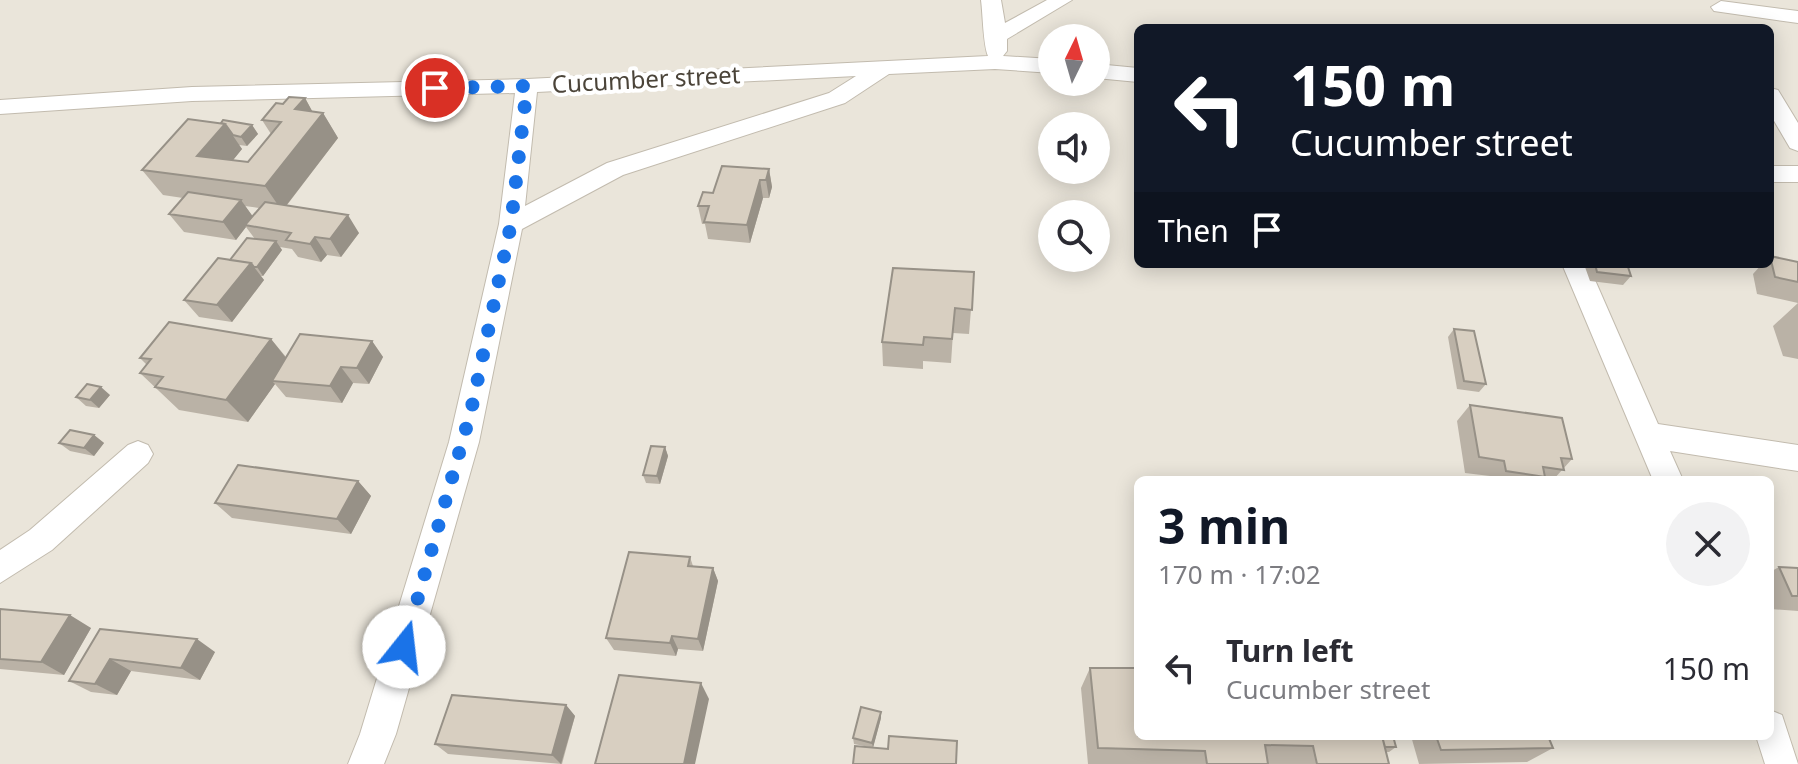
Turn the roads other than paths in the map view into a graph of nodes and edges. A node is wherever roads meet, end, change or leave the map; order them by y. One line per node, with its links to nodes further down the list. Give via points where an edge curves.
1 (991, 0): 6 (street)
2 (1062, 0): 6 (street)
3 (1720, 4): 4 (street); 5 (street)
4 (1798, 17)
5 (1731, 24)
6 (997, 36): 7 (street)
7 (995, 62): 8 (street, Cucumber street); 9 (street, Cucumber street)
8 (1038, 65)
9 (887, 66): 12 (street, Cucumber street); 18 (street, via 837,98 615,169)
10 (1110, 72): 11 (street)
11 (1134, 75)
12 (527, 86): 14 (street, Cucumber street, via 192,94); 18 (street)
13 (1774, 102): 15 (street)
14 (0, 107)
15 (1798, 143)
16 (1774, 174): 17 (street)
17 (1798, 174)
18 (511, 224): 26 (street, via 464,442)
19 (1577, 268): 20 (street)
20 (1648, 435): 22 (street); 23 (street)
21 (138, 454): 24 (street, via 41,540)
22 (1798, 458)
23 (1666, 476)
24 (0, 568)
25 (1774, 738): 27 (street)
26 (366, 764)
27 (1783, 764)

